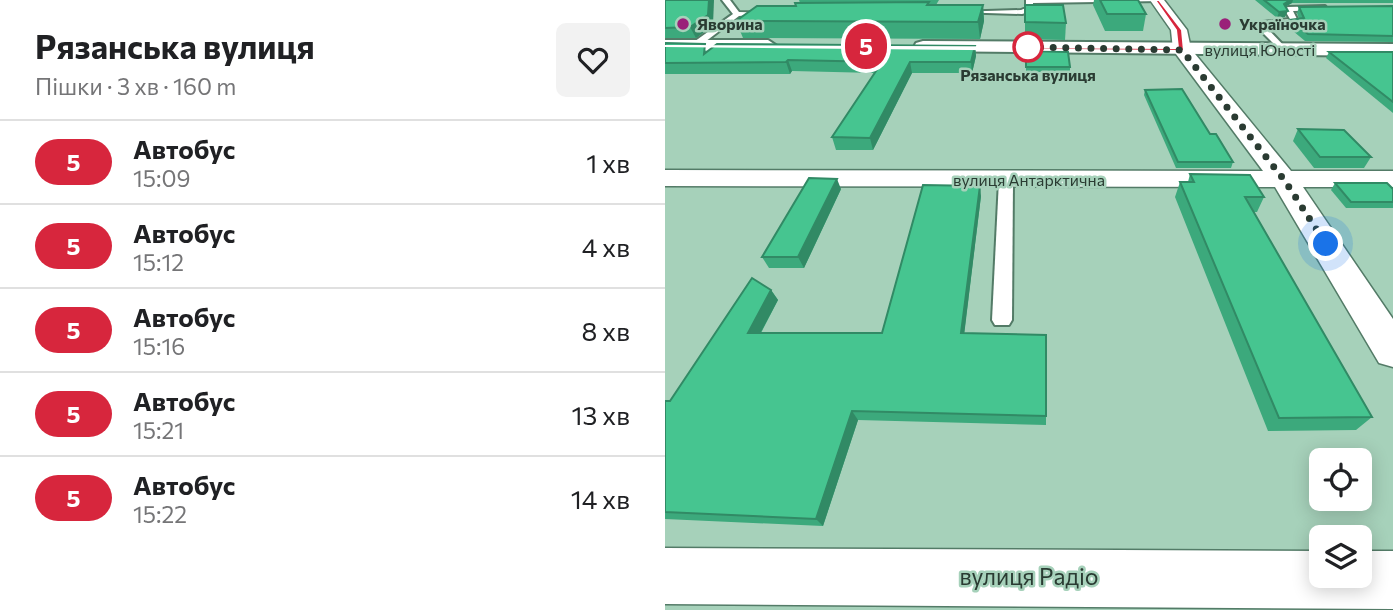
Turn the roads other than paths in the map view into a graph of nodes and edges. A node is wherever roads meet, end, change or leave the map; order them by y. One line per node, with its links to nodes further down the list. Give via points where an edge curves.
1 (726, 0): 7 (lane)
2 (1158, 0): 3 (lane); 12 (street, via 1179,30)
3 (1029, 1): 5 (lane, via 1030,9 1022,12)
4 (1330, 8): 13 (lane, via 1288,9 1296,21 1257,23)
5 (954, 12)
6 (778, 13): 7 (lane)
7 (737, 14): 9 (lane)
8 (665, 46): 9 (street)
9 (694, 46): 10 (street)
10 (791, 46)
11 (903, 47): 12 (street, вулиця Юності)
12 (1182, 50): 13 (street, вулиця Юності); 18 (street)
13 (1283, 50): 14 (street, вулиця Юності)
14 (1393, 50)
15 (665, 178): 17 (street, вулиця Антарктична)
16 (1393, 179): 18 (street, вулиця Антарктична)
17 (1006, 180): 18 (street, вулиця Антарктична); 19 (lane)
18 (1285, 181): 20 (street)
19 (1002, 320)
20 (1393, 351)
21 (665, 576): 23 (street, вулиця Радіо)
22 (1393, 580): 24 (street, вулиця Радіо)
23 (731, 593): 24 (street, вулиця Радіо)
24 (1281, 594)

